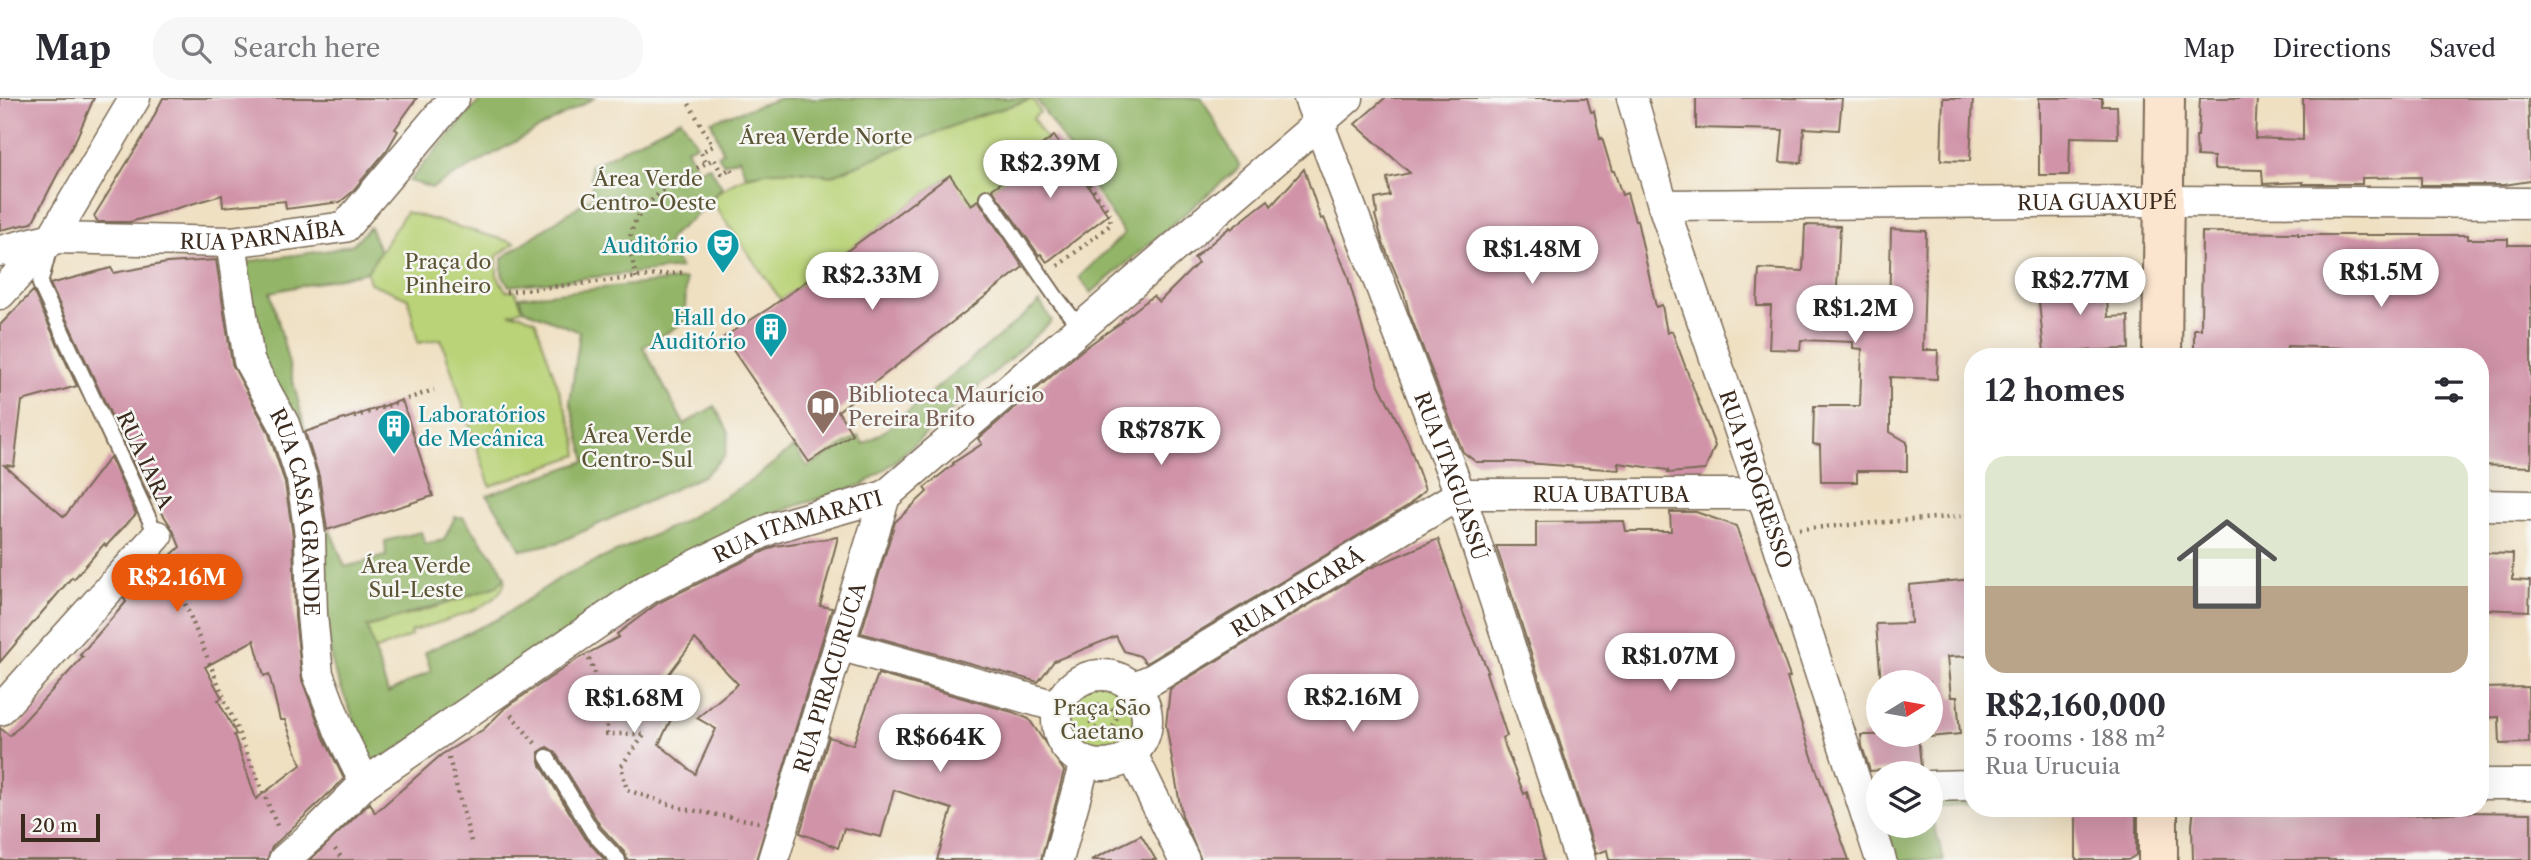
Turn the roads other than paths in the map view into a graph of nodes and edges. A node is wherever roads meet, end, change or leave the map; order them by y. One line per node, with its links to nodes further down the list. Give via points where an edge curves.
1 (135, 98): 11 (street)
2 (454, 98): 12 (street, RUA PARNAÍBA, via 345,226)
3 (1348, 98): 6 (street, RUA ITAMARATI)
4 (1632, 98): 10 (street, RUA PROGRESSO)
5 (2165, 98): 8 (main road)
6 (1313, 110): 15 (street, RUA ITAMARATI); 17 (street, RUA ITAGUASSÚ)
7 (988, 197): 15 (lane)
8 (2165, 201): 9 (street, RUA GUAXUPÉ); 10 (street, RUA GUAXUPÉ); 16 (main road)
9 (2531, 203)
10 (1663, 205): 18 (street, RUA PROGRESSO)
11 (52, 239): 12 (street, RUA PARNAÍBA); 13 (street, RUA PARNAÍBA); 14 (street); 22 (lane, RUA IARA, via 40,284)
12 (230, 242): 30 (street, RUA CASA GRANDE, via 249,361 284,424 302,479 318,674)
13 (0, 251)
14 (0, 294)
15 (1081, 329): 19 (street, RUA ITAMARATI)
16 (2162, 348)
17 (1460, 494): 18 (street, RUA UBATUBA); 24 (street, RUA ITACARÁ); 43 (street, RUA ITAGUASSÚ)
18 (1762, 494): 31 (street, RUA PROGRESSO)
19 (885, 496): 23 (street, RUA PIRACURUCA); 30 (street, RUA ITAMARATI, via 772,528 649,588)
20 (2489, 505): 21 (street)
21 (2531, 506)
22 (158, 536): 26 (street)
23 (839, 645): 25 (street); 40 (street, RUA PIRACURUCA)
24 (1134, 687): 25 (street, via 1121,678 1091,675 1066,693); 27 (street, via 1143,699 1147,721 1142,743)
25 (1067, 706): 29 (street, via 1057,720 1059,733 1074,755)
26 (0, 710)
27 (1132, 754): 29 (street, via 1110,765); 42 (street)
28 (547, 757): 39 (lane, via 593,833)
29 (1085, 762): 41 (street)
30 (365, 783): 38 (street, RUA ITAMARATI)
31 (1866, 783)
32 (2489, 784): 33 (street)
33 (2531, 784)
34 (1964, 785): 35 (street)
35 (1943, 786)
36 (2158, 817): 45 (main road)
37 (1877, 838): 44 (street, RUA PROGRESSO)
38 (286, 858)
39 (618, 860)
40 (774, 860)
41 (1058, 860)
42 (1184, 860)
43 (1580, 860)
44 (1881, 860)
45 (2158, 860)

